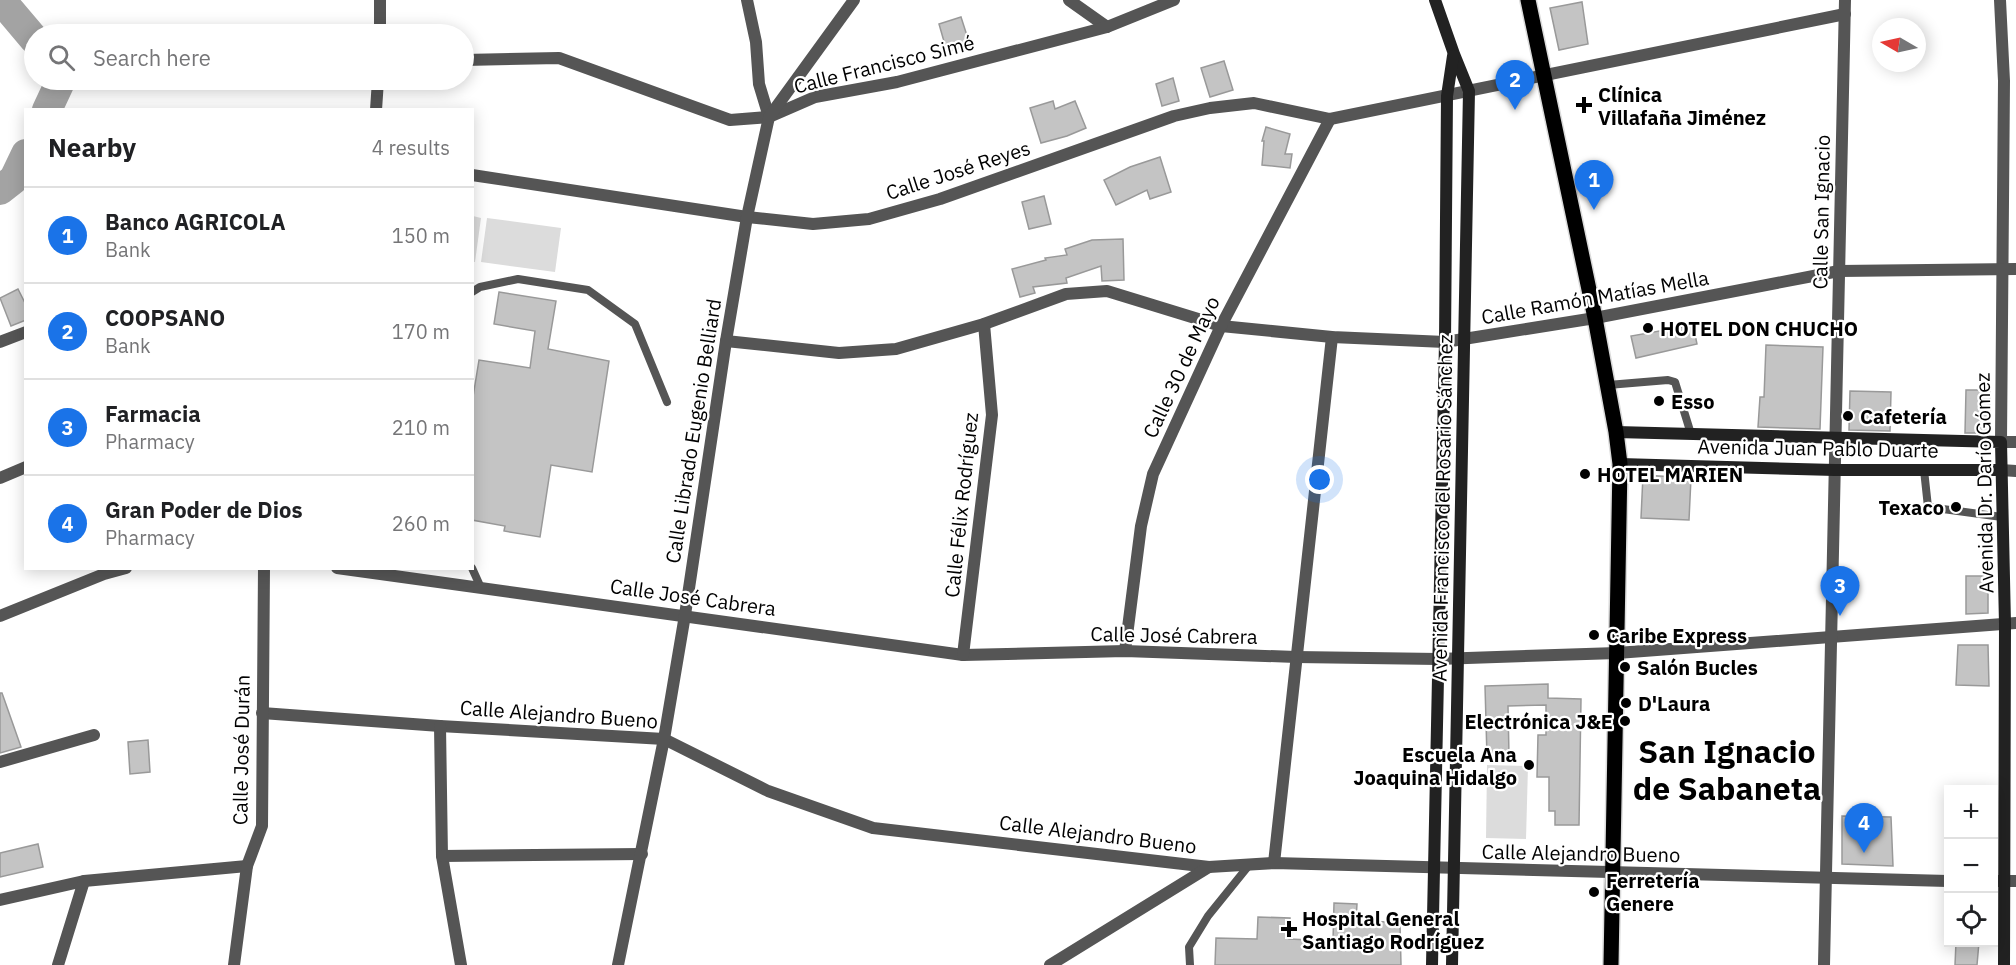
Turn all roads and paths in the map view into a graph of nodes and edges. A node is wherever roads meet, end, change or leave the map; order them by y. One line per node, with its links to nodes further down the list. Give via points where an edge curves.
1 (380, 0): 11 (street)
2 (747, 0): 20 (street, via 759,84)
3 (854, 0): 20 (street, Calle Librado Eugenio Belliard)
4 (1069, 0): 12 (street)
5 (1174, 0): 12 (street, Calle Francisco Simé)
6 (1435, 0): 13 (main road, Avenida Francisco del Rosario Sánchez)
7 (1528, 0): 15 (main road)
8 (1845, 0): 10 (street, Calle San Ignacio)
9 (2000, 0): 24 (street, Avenida Dr. Darío Gómez)
10 (1845, 14): 15 (street, Calle José Reyes); 25 (street, Calle San Ignacio)
11 (380, 24)
12 (1107, 27): 20 (street, Calle Francisco Simé, via 897,82 815,97)
13 (1454, 54): 17 (main road, Avenida Francisco del Rosario Sánchez); 18 (main road, Avenida Francisco del Rosario Sánchez)
14 (474, 60): 20 (street, Calle Francisco Simé, via 559,58 730,120)
15 (1542, 75): 17 (street, Calle José Reyes); 27 (main road)
16 (377, 90): 19 (street)
17 (1469, 91): 18 (street, Calle José Reyes); 32 (main road, Avenida Francisco del Rosario Sánchez)
18 (1447, 96): 21 (street, Calle José Reyes); 35 (main road, Avenida Francisco del Rosario Sánchez)
19 (376, 108)
20 (769, 117): 23 (street, Calle Librado Eugenio Belliard)
21 (1330, 119): 23 (street, Calle José Reyes, via 1254,104 1210,108 869,219 813,224); 29 (street, Calle 30 de Mayo)
22 (474, 175): 23 (street, Calle José Reyes)
23 (747, 217): 33 (street, Calle Librado Eugenio Belliard)
24 (2010, 269): 25 (street, Calle Ramón Matías Mella); 41 (street, Avenida Dr. Darío Gómez)
25 (1839, 271): 27 (street, Calle Ramón Matías Mella); 40 (street, Calle San Ignacio)
26 (474, 291): 37 (lane, via 518,279 588,290 635,324)
27 (1595, 318): 32 (street, Calle Ramón Matías Mella); 36 (main road)
28 (984, 324): 29 (street, Calle Ramón Matías Mella, via 1066,294 1107,291); 33 (street, Calle Ramón Matías Mella, via 896,349 839,353); 62 (street, Calle Félix Rodríguez, via 992,415)
29 (1221, 326): 31 (street, Calle Ramón Matías Mella); 60 (street, Calle 30 de Mayo, via 1153,474 1141,526)
30 (24, 333): 34 (street)
31 (1332, 337): 35 (street, Calle Ramón Matías Mella); 63 (street)
32 (1465, 340): 35 (street, Calle Ramón Matías Mella); 64 (main road, Avenida Francisco del Rosario Sánchez)
33 (726, 341): 56 (street, Calle Librado Eugenio Belliard)
34 (0, 342)
35 (1445, 342): 65 (main road, Avenida Francisco del Rosario Sánchez)
36 (1608, 385): 38 (main road); 39 (lane, via 1675,382)
37 (667, 402)
38 (1616, 432): 39 (main road, Avenida Juan Pablo Duarte); 43 (main road)
39 (1691, 434): 40 (main road, Avenida Juan Pablo Duarte)
40 (1834, 437): 41 (main road, Avenida Juan Pablo Duarte); 45 (street, Calle San Ignacio)
41 (2001, 442): 42 (street, Avenida Juan Pablo Duarte); 47 (main road, Avenida Dr. Darío Gómez)
42 (2016, 442)
43 (1620, 464): 45 (main road, Avenida Juan Pablo Duarte); 61 (main road)
44 (24, 468): 49 (street)
45 (1835, 470): 46 (main road, Avenida Juan Pablo Duarte); 59 (street, Calle San Ignacio)
46 (1924, 470): 47 (main road, Avenida Juan Pablo Duarte); 50 (lane, via 1928,507)
47 (2001, 470): 48 (street, Avenida Juan Pablo Duarte); 50 (main road, Avenida Dr. Darío Gómez)
48 (2016, 471)
49 (0, 478)
50 (2002, 517): 58 (main road, Avenida Dr. Darío Gómez)
51 (264, 570): 66 (street, Calle José Durán)
52 (352, 570): 55 (street, Calle José Cabrera)
53 (473, 570): 55 (lane)
54 (103, 571): 57 (street)
55 (482, 588): 56 (street, Calle José Cabrera)
56 (685, 615): 62 (street, Calle José Cabrera); 69 (street, Calle Librado Eugenio Belliard)
57 (0, 616)
58 (2011, 623): 59 (street, Calle José Cabrera); 83 (main road, Avenida Dr. Darío Gómez)
59 (1830, 637): 61 (street, Calle José Cabrera); 80 (street, Calle San Ignacio)
60 (1125, 651): 62 (street, Calle José Cabrera); 63 (street, Calle José Cabrera)
61 (1617, 653): 64 (street, Calle José Cabrera); 79 (main road)
62 (963, 655)
63 (1296, 657): 65 (street, Calle José Cabrera); 74 (street)
64 (1457, 658): 65 (street, Calle José Cabrera); 78 (main road, Avenida Francisco del Rosario Sánchez)
65 (1438, 659): 77 (main road, Avenida Francisco del Rosario Sánchez)
66 (262, 713): 67 (street, Calle Alejandro Bueno); 75 (street, Calle José Durán, via 262,826)
67 (440, 726): 69 (street, Calle Alejandro Bueno); 72 (street)
68 (94, 735): 70 (street)
69 (664, 740): 71 (street, Calle Librado Eugenio Belliard); 76 (street, Calle Alejandro Bueno, via 768,790 873,828)
70 (0, 762)
71 (642, 854): 72 (street); 88 (street, Calle Librado Eugenio Belliard)
72 (442, 856): 87 (street)
73 (1251, 864): 74 (street, Calle Alejandro Bueno); 76 (street, Calle Alejandro Bueno); 90 (lane, via 1208,916 1189,947)
74 (1275, 864): 77 (street, Calle Alejandro Bueno)
75 (247, 866): 81 (street); 86 (street, Calle José Durán)
76 (1209, 867): 89 (street)
77 (1434, 869): 78 (street, Calle Alejandro Bueno); 91 (main road, Avenida Francisco del Rosario Sánchez)
78 (1453, 869): 79 (street, Calle Alejandro Bueno); 92 (main road, Avenida Francisco del Rosario Sánchez)
79 (1614, 873): 80 (street, Calle Alejandro Bueno); 93 (main road)
80 (1826, 879): 82 (street, Calle Alejandro Bueno); 94 (street, Calle San Ignacio)
81 (84, 881): 84 (street); 85 (street)
82 (1944, 881)
83 (2005, 881): 95 (main road, Avenida Dr. Darío Gómez)
84 (0, 900)
85 (58, 965)
86 (234, 965)
87 (461, 965)
88 (618, 965)
89 (1050, 965)
90 (1190, 965)
91 (1432, 965)
92 (1452, 965)
93 (1611, 965)
94 (1824, 965)
95 (2004, 965)

